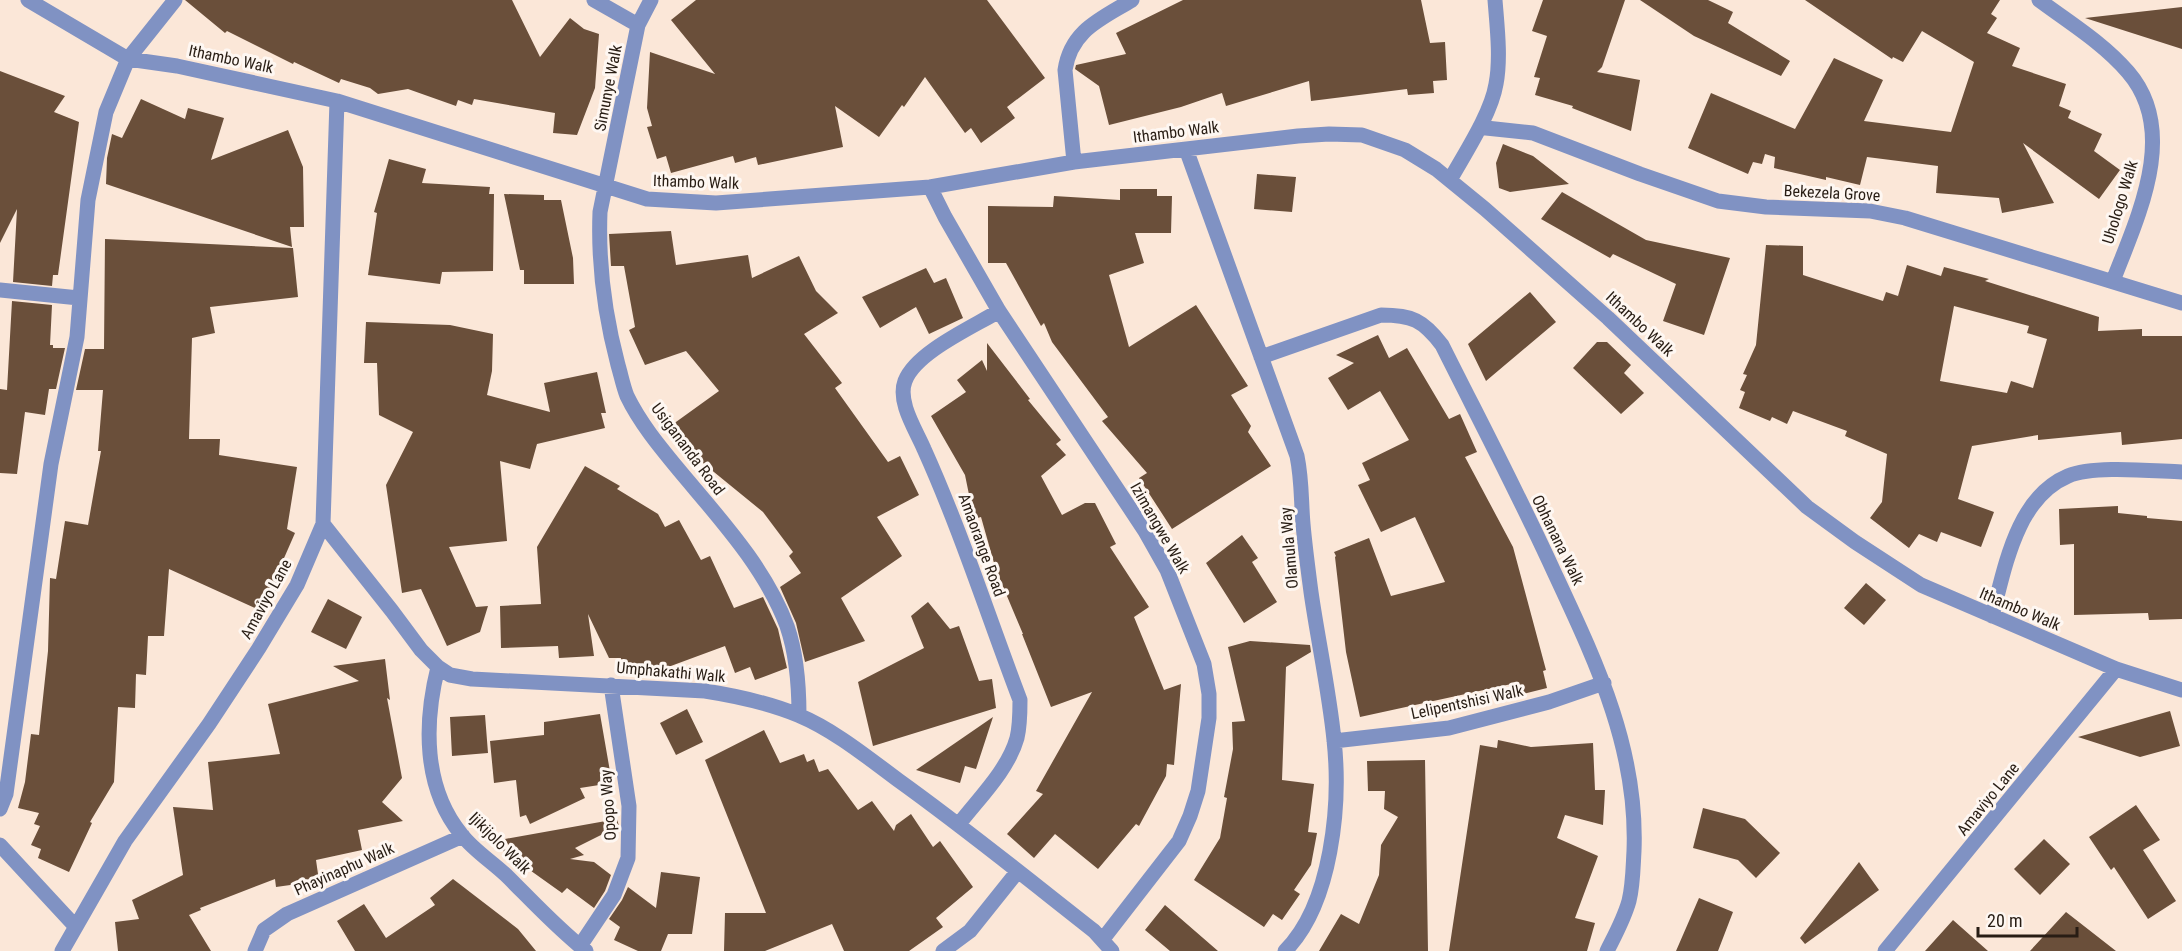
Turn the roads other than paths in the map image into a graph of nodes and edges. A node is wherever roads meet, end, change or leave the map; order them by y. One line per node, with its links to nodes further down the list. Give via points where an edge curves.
1 (28, 0): 9 (street, Ithambo Walk)
2 (175, 0): 9 (street)
3 (594, 0): 8 (street)
4 (651, 0): 8 (street, Simunye Walk)
5 (1132, 0): 13 (street, via 1089,26 1074,41 1067,57)
6 (1495, 0): 11 (street, via 1496,84)
7 (2039, 0): 17 (street, Uhologo Walk, via 2116,59 2141,91 2148,111 2152,159 2146,189)
8 (638, 25): 15 (street, Simunye Walk)
9 (128, 59): 10 (street, Ithambo Walk); 19 (street, via 106,112 88,200)
10 (337, 101): 15 (street, Ithambo Walk); 24 (street, Amaviyo Lane)
11 (1481, 125): 14 (street); 17 (street, Bekezela Grove, via 1533,133 1718,201 1774,208 1870,211 1905,218)
12 (1186, 149): 13 (street, Ithambo Walk); 14 (street, Ithambo Walk, via 1298,136 1362,135 1405,150); 22 (street, Olamula Way)
13 (1074, 162): 16 (street, Ithambo Walk)
14 (1450, 180): 25 (street, Ithambo Walk, via 1608,318 1807,507 1921,585)
15 (607, 186): 16 (street, Ithambo Walk, via 647,199 716,203); 31 (street, Usigananda Road, via 600,212 600,251 608,315 626,394 664,451 747,554 777,604 794,652)
16 (930, 187): 21 (street, Izimangwe Walk)
17 (2113, 281): 20 (street, Bekezela Grove)
18 (0, 290): 19 (street)
19 (79, 297): 33 (street, via 77,337 51,464 6,794)
20 (2182, 303)
21 (999, 311): 34 (street, Amaorange Road, via 921,360 909,373 902,393 1020,700 1017,738 1006,762); 39 (street, Izimangwe Walk, via 1145,531 1167,570 1204,664 1209,718 1205,758 1190,816 1179,840)
22 (1261, 357): 28 (street, Obhanana Walk, via 1381,315 1402,315 1428,328 1442,345 1541,542); 32 (street, Olamula Way, via 1288,429 1301,478 1311,592)
23 (2182, 472): 25 (street, via 2085,472 2068,476 2043,492 2013,543)
24 (323, 524): 26 (street, Umphakathi Walk); 38 (street, Amaviyo Lane, via 297,585 259,648 124,841)
25 (1992, 616): 27 (street, Ithambo Walk)
26 (438, 667): 29 (street, Umphakathi Walk, via 450,675 472,680); 35 (street, Ijikijolo Walk, via 430,711 432,767 437,792)
27 (2116, 669): 30 (street, Ithambo Walk); 46 (street, Amaviyo Lane)
28 (1604, 683): 32 (street, Lelipentshisi Walk, via 1449,728); 45 (street, Obhanana Walk, via 1631,777 1635,835 1629,899)
29 (611, 685): 31 (street, Umphakathi Walk, via 705,691 743,698); 40 (street, Opopo Way, via 629,806 628,858 614,895)
30 (2182, 690)
31 (799, 716): 34 (street, Umphakathi Walk, via 832,734)
32 (1334, 741): 44 (street, Olamula Way, via 1335,802 1330,853 1320,896 1297,939)
33 (0, 809)
34 (959, 824): 37 (street, Umphakathi Walk)
35 (463, 836): 40 (street, Ijikijolo Walk); 42 (street, Phayinaphu Walk, via 287,914 264,930)
36 (0, 845): 38 (street)
37 (1018, 872): 39 (street, Umphakathi Walk); 43 (street, via 970,930)
38 (75, 926): 41 (street, Amaviyo Lane)
39 (1108, 945)
40 (583, 949)
41 (62, 951)
42 (255, 951)
43 (943, 951)
44 (1285, 951)
45 (1607, 951)
46 (1885, 951)

